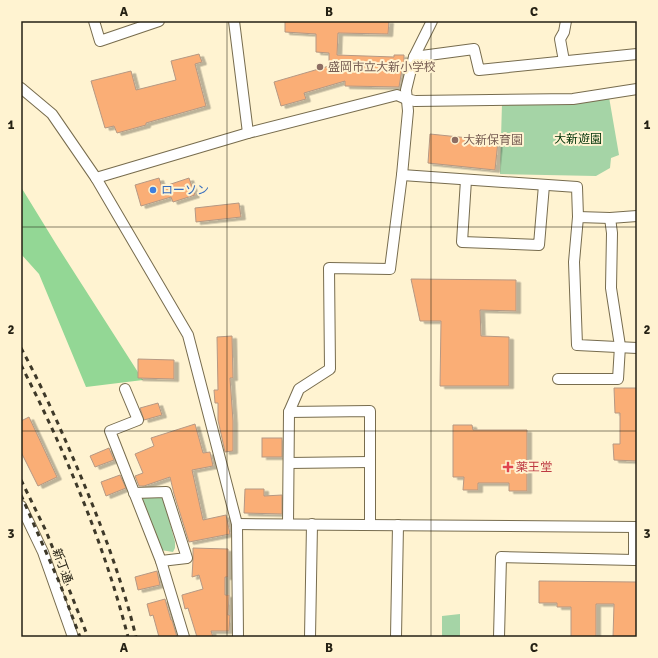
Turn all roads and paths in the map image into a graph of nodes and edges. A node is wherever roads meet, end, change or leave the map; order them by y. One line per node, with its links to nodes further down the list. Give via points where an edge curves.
1 (94, 21): 2 (street, via 100,41)
2 (159, 21)
3 (234, 21): 12 (street)
4 (432, 21): 7 (street)
5 (566, 21): 8 (street, via 560,39)
6 (637, 54): 8 (street)
7 (414, 57): 8 (street, via 474,49 479,70); 11 (street)
8 (564, 61)
9 (21, 88): 14 (street, via 52,114)
10 (637, 89): 11 (street, via 573,99)
11 (406, 100): 12 (street, via 397,95); 13 (street, via 408,111)
12 (248, 133): 14 (street)
13 (402, 175): 15 (street); 24 (street, via 390,269 329,268 330,369 299,389)
14 (96, 178): 29 (street, via 188,335)
15 (466, 180): 16 (street); 16 (street, via 462,242 539,245)
16 (544, 185): 18 (street, via 577,187)
17 (637, 216): 19 (street)
18 (578, 217): 19 (street); 20 (street, via 574,262 577,344)
19 (610, 218): 20 (street, via 611,288)
20 (620, 346): 21 (street); 22 (street, via 618,379)
21 (637, 348)
22 (558, 379)
23 (125, 389): 27 (street, via 138,420 110,431)
24 (289, 412): 25 (street, via 370,411); 26 (street)
25 (370, 462): 26 (street); 32 (street)
26 (288, 463): 30 (street)
27 (134, 493): 36 (street); 36 (street, via 166,492 187,558)
28 (21, 506): 37 (street, 新丁通, via 43,552)
29 (237, 524): 30 (street); 39 (street)
30 (288, 524): 31 (street)
31 (312, 524): 32 (street); 40 (street)
32 (370, 525): 33 (street)
33 (398, 525): 34 (street); 41 (street)
34 (635, 527): 35 (street)
35 (635, 560): 42 (street, via 500,557)
36 (161, 561): 38 (street)
37 (73, 637)
38 (184, 637)
39 (238, 637)
40 (310, 637)
41 (396, 637)
42 (499, 637)

